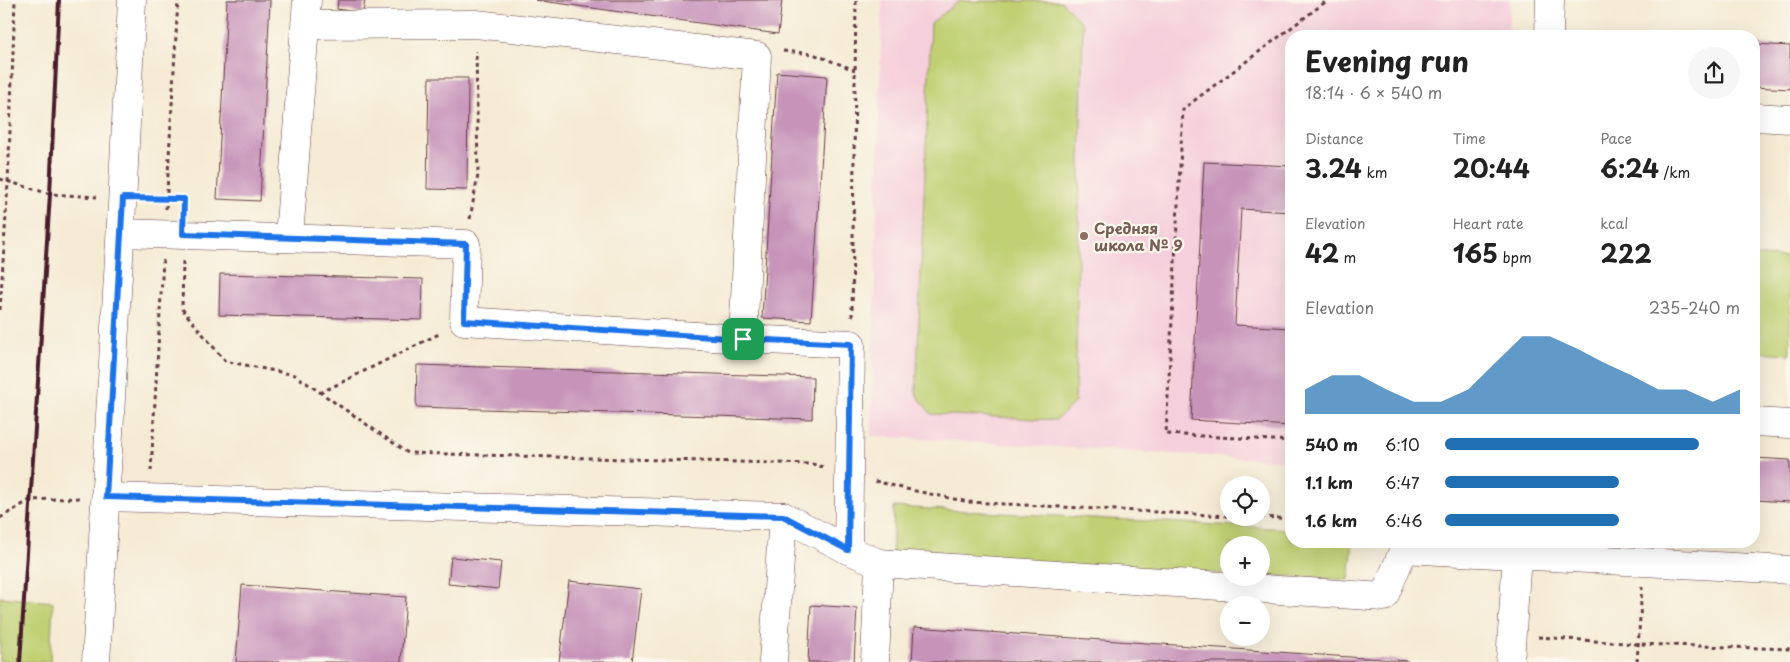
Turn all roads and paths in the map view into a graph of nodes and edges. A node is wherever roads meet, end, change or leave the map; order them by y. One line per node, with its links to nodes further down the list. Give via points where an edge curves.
1 (15, 0): 16 (path)
2 (132, 0): 17 (street)
3 (856, 0): 12 (path)
4 (1328, 0): 8 (path)
5 (1550, 0): 9 (street)
6 (307, 12): 7 (street); 20 (street)
7 (476, 24): 11 (street); 21 (path, via 478,175)
8 (1288, 30)
9 (1549, 30)
10 (1285, 32): 29 (path, via 1183,109 1166,434)
11 (757, 56): 12 (path, via 780,51 813,54); 24 (street)
12 (855, 70): 25 (path)
13 (1760, 117): 14 (street)
14 (1790, 118)
15 (0, 179): 16 (path)
16 (8, 183): 17 (path, via 50,194); 22 (path)
17 (123, 198): 18 (street); 19 (path, via 184,199)
18 (121, 233): 19 (street); 31 (street)
19 (183, 234): 20 (street); 26 (path, via 182,309 225,361 295,375)
20 (288, 237): 21 (street)
21 (466, 244): 23 (street)
22 (0, 310)
23 (464, 321): 24 (street); 26 (path)
24 (743, 339): 25 (street)
25 (851, 344): 30 (street)
26 (320, 393): 30 (path, via 408,453 812,464)
27 (1760, 422): 28 (street)
28 (1790, 424)
29 (1285, 441)
30 (849, 474): 33 (path, via 969,502); 37 (street)
31 (106, 497): 32 (street); 34 (path, via 30,500); 45 (street)
32 (783, 516): 37 (street); 46 (street)
33 (1220, 516)
34 (0, 518)
35 (1270, 518): 36 (path)
36 (1285, 519)
37 (848, 550): 40 (street)
38 (1517, 555): 39 (street); 40 (street, via 1404,549 1384,597); 43 (street)
39 (1644, 562): 41 (street); 42 (path)
40 (879, 563): 47 (street)
41 (1790, 570)
42 (1638, 644): 43 (path); 44 (path); 48 (path)
43 (1510, 649)
44 (1790, 650)
45 (96, 662)
46 (773, 662)
47 (875, 662)
48 (1637, 662)

